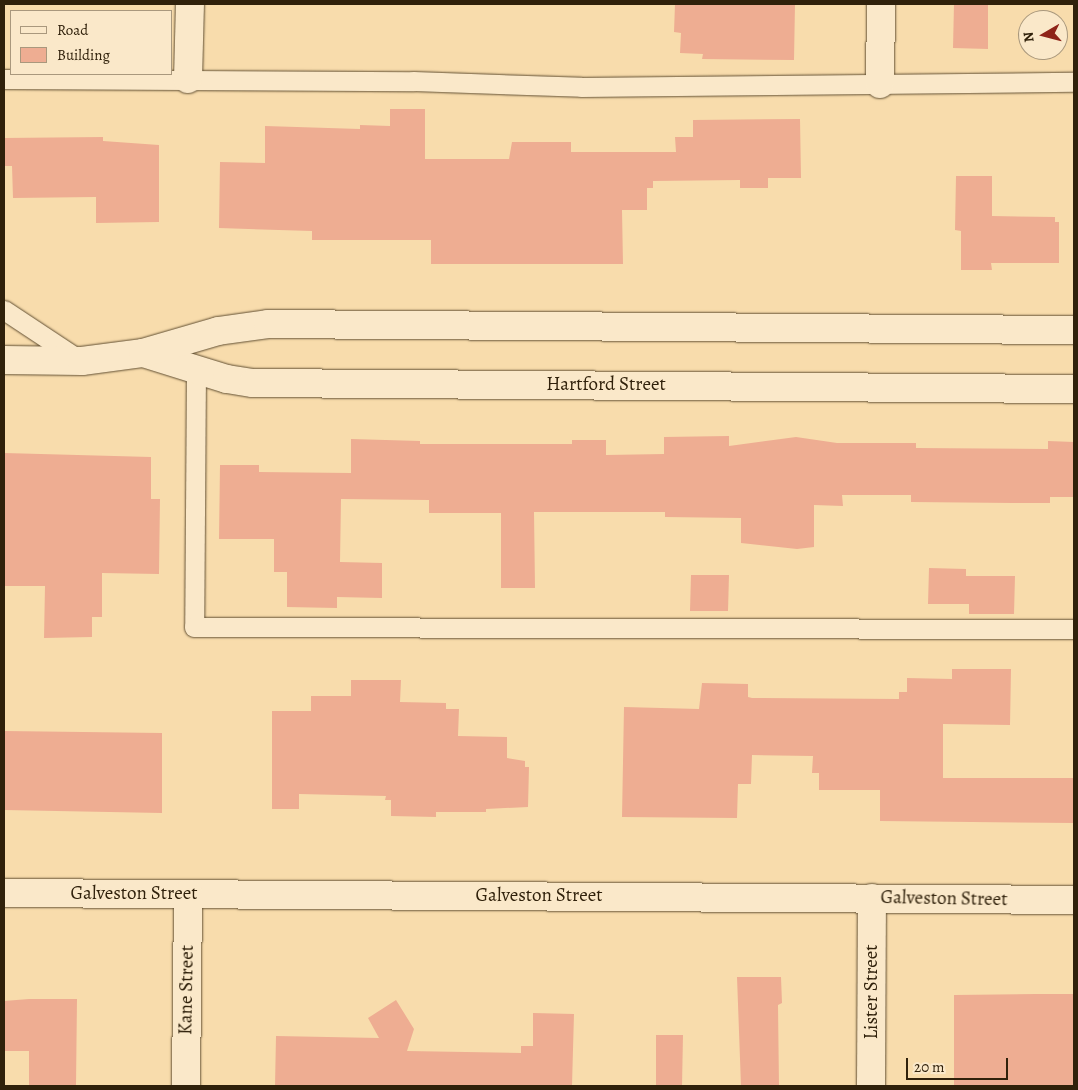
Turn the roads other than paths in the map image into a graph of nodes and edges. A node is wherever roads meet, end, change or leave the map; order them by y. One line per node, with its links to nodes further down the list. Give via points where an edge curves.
1 (190, 4): 4 (street)
2 (881, 4): 6 (street)
3 (4, 79): 4 (lane)
4 (188, 79): 6 (lane, via 581,87)
5 (1074, 82): 6 (lane)
6 (880, 84)
7 (4, 310): 11 (lane)
8 (1074, 330): 9 (street, Hartford Street, via 268,324 218,331)
9 (143, 353): 11 (street, Hartford Street); 12 (street, Hartford Street)
10 (4, 360): 11 (street, Hartford Street)
11 (82, 362)
12 (196, 370): 13 (street, Hartford Street, via 253,383); 14 (lane, via 194,627)
13 (1074, 389)
14 (1074, 629)
15 (4, 893): 16 (street, Galveston Street)
16 (188, 894): 17 (street, Galveston Street); 19 (street, Kane Street)
17 (872, 898): 18 (street, Galveston Street); 20 (street, Lister Street)
18 (1074, 900)
19 (186, 1086)
20 (871, 1086)

